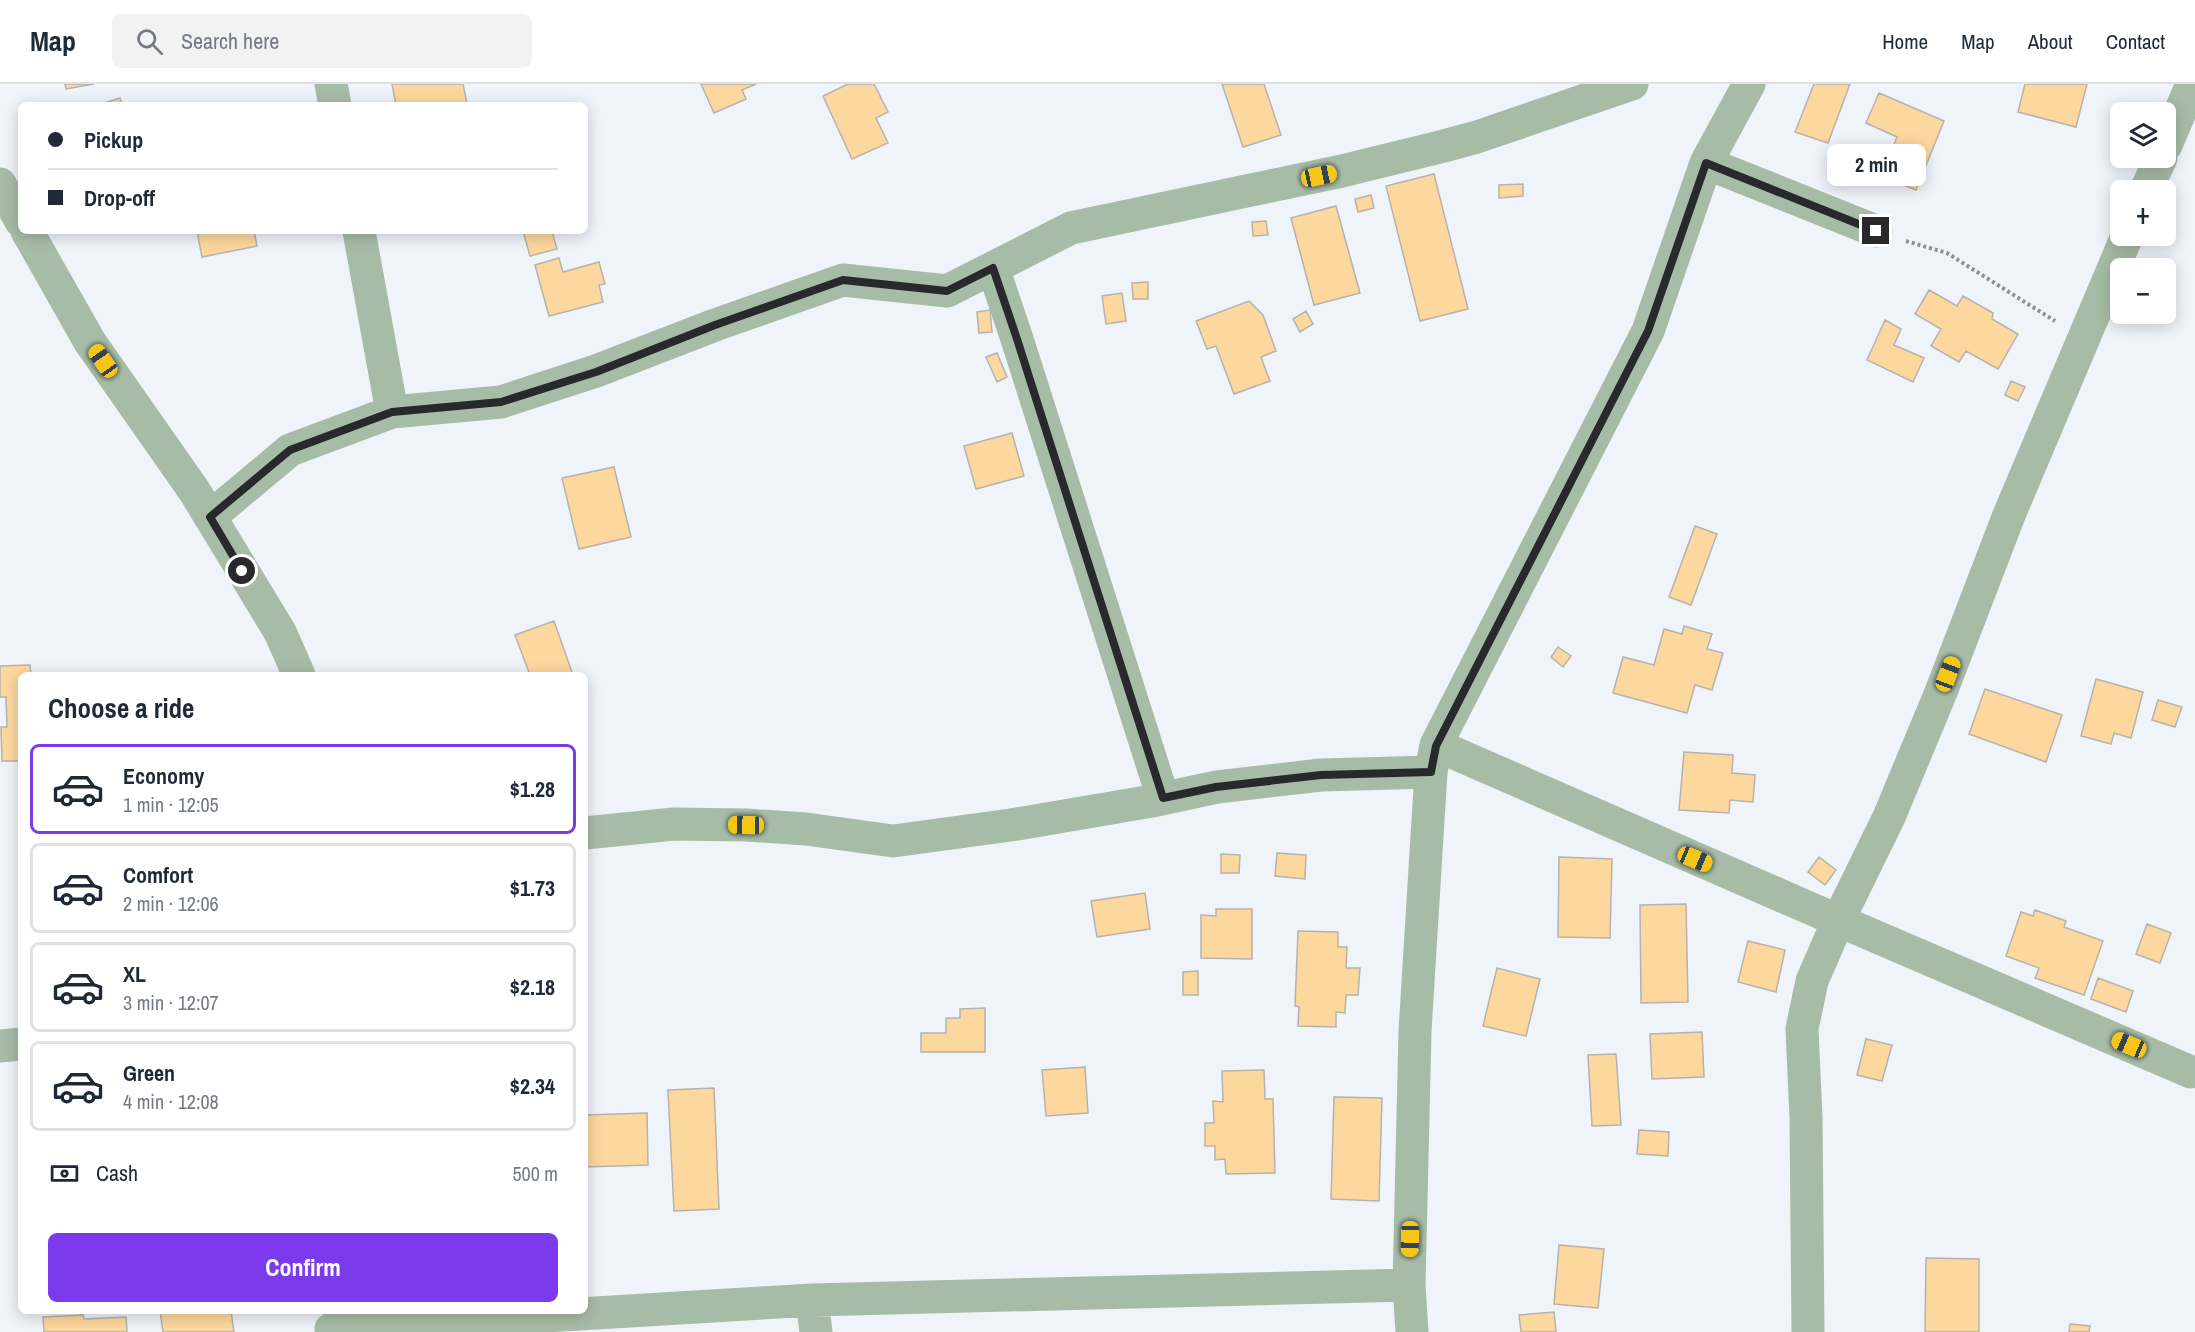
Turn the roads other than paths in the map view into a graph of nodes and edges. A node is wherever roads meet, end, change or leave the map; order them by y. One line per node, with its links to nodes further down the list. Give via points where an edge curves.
1 (331, 84): 5 (street)
2 (1632, 84): 14 (street, via 1444,146 1071,228)
3 (1749, 84): 7 (street)
4 (2192, 84): 6 (street)
5 (334, 102)
6 (2176, 122)
7 (1706, 163): 10 (street); 18 (street, via 1648,331)
8 (0, 184): 9 (street)
9 (18, 216)
10 (1876, 231)
11 (29, 234): 16 (street, via 90,342)
12 (360, 234): 15 (street)
13 (2123, 246): 21 (street, via 2009,515 1902,786)
14 (993, 268): 15 (street, via 947,291 843,280 596,372 501,402); 19 (street)
15 (392, 412): 16 (street, via 290,450)
16 (210, 517): 17 (street, via 280,632)
17 (298, 672)
18 (1433, 759): 19 (street, via 1216,787); 21 (street); 25 (street, via 1415,1031)
19 (1163, 798): 20 (street, via 893,841 746,825 674,824)
20 (588, 833)
21 (1838, 921): 24 (street); 32 (street, via 1812,981 1802,1029)
22 (18, 1044): 23 (street)
23 (0, 1046)
24 (2191, 1071)
25 (1409, 1286): 26 (street); 31 (street)
26 (812, 1300): 27 (street); 30 (street)
27 (588, 1311)
28 (531, 1314): 29 (street)
29 (331, 1324)
30 (816, 1332)
31 (1412, 1332)
32 (1808, 1332)

